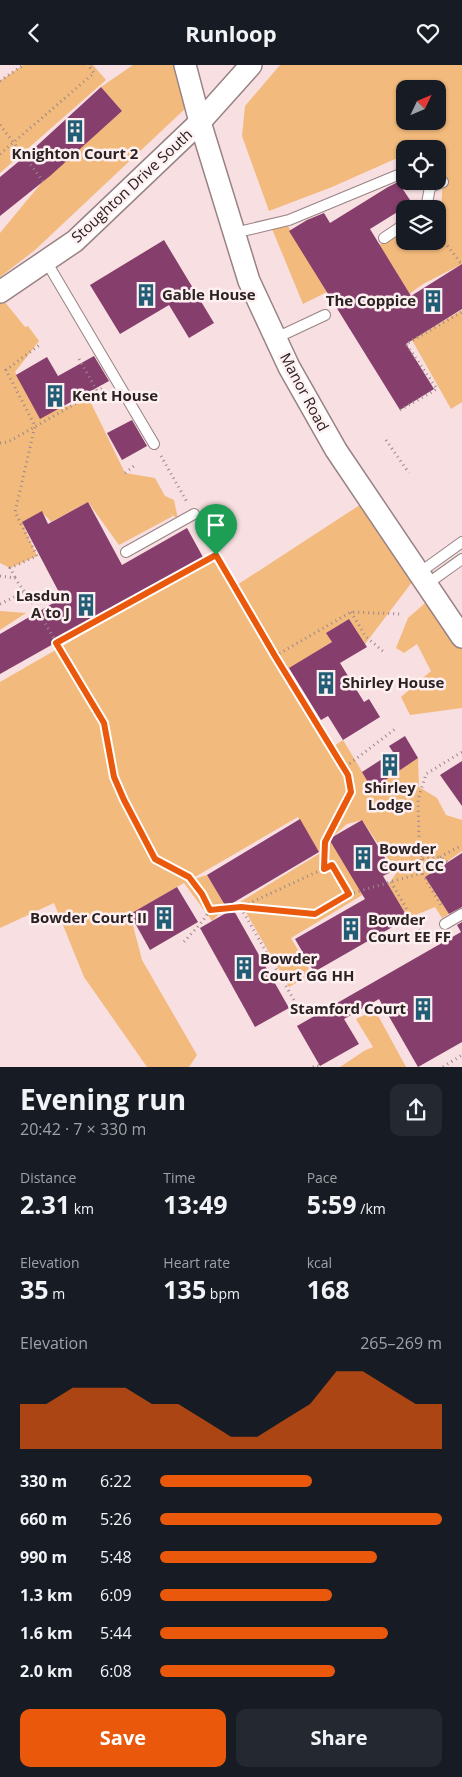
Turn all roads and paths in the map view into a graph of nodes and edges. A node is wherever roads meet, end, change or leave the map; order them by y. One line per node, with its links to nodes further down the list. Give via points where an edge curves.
1 (23, 65): 5 (path)
2 (88, 65): 8 (path, via 94,73)
3 (185, 65): 6 (street, Manor Road)
4 (251, 65): 6 (street, Stoughton Drive South)
5 (0, 81)
6 (200, 122): 13 (street, Manor Road); 16 (street, Stoughton Drive South, via 76,241)
7 (0, 125): 8 (path)
8 (13, 142): 9 (path); 11 (path)
9 (0, 154)
10 (396, 176): 13 (lane, via 289,220)
11 (43, 181)
12 (396, 231): 14 (lane)
13 (234, 233): 21 (street, Manor Road, via 249,281)
14 (384, 238)
15 (446, 244): 17 (path)
16 (46, 261): 18 (street, Stoughton Drive South); 24 (lane)
17 (462, 262)
18 (0, 292)
19 (462, 312): 26 (path, via 406,344 436,389)
20 (325, 315): 21 (lane)
21 (276, 338): 41 (street, Manor Road, via 336,450)
22 (40, 344): 27 (path, via 6,370)
23 (79, 359): 25 (path)
24 (117, 381): 25 (path); 30 (lane)
25 (98, 391): 27 (path)
26 (400, 409)
27 (35, 426): 29 (path, via 8,442); 40 (path, via 15,512 37,556 10,568)
28 (386, 440): 33 (path)
29 (0, 443)
30 (154, 444): 34 (path)
31 (134, 467): 32 (path)
32 (125, 473)
33 (409, 473)
34 (194, 514): 36 (lane); 37 (path)
35 (462, 542): 41 (lane)
36 (126, 552)
37 (216, 555): 47 (path); 49 (path)
38 (462, 559): 41 (lane)
39 (0, 576): 40 (path)
40 (15, 577): 42 (path)
41 (423, 578): 46 (street, Manor Road)
42 (25, 592): 43 (path); 47 (path)
43 (0, 604)
44 (351, 612): 45 (path); 48 (path, via 366,637); 49 (path)
45 (400, 614)
46 (462, 637)
47 (56, 643): 62 (path, via 104,723 114,777 155,859 189,877)
48 (384, 652)
49 (275, 656): 52 (path)
50 (395, 729): 52 (path)
51 (462, 752): 55 (path, via 426,774 418,800)
52 (344, 768): 57 (path, via 351,792 325,842)
53 (462, 845): 54 (path)
54 (440, 857): 55 (path); 56 (path)
55 (421, 859): 58 (path)
56 (447, 862)
57 (324, 869): 60 (path, via 332,865); 61 (path)
58 (422, 873): 59 (path); 64 (path)
59 (391, 882): 60 (path); 65 (path)
60 (349, 894): 61 (path, via 315,914)
61 (241, 907): 62 (path); 67 (path)
62 (210, 910): 66 (path)
63 (462, 914): 64 (lane)
64 (448, 922)
65 (423, 937)
66 (182, 944)
67 (302, 1014)
68 (462, 1055): 71 (path)
69 (313, 1067): 70 (path)
70 (321, 1067)
71 (443, 1067)

